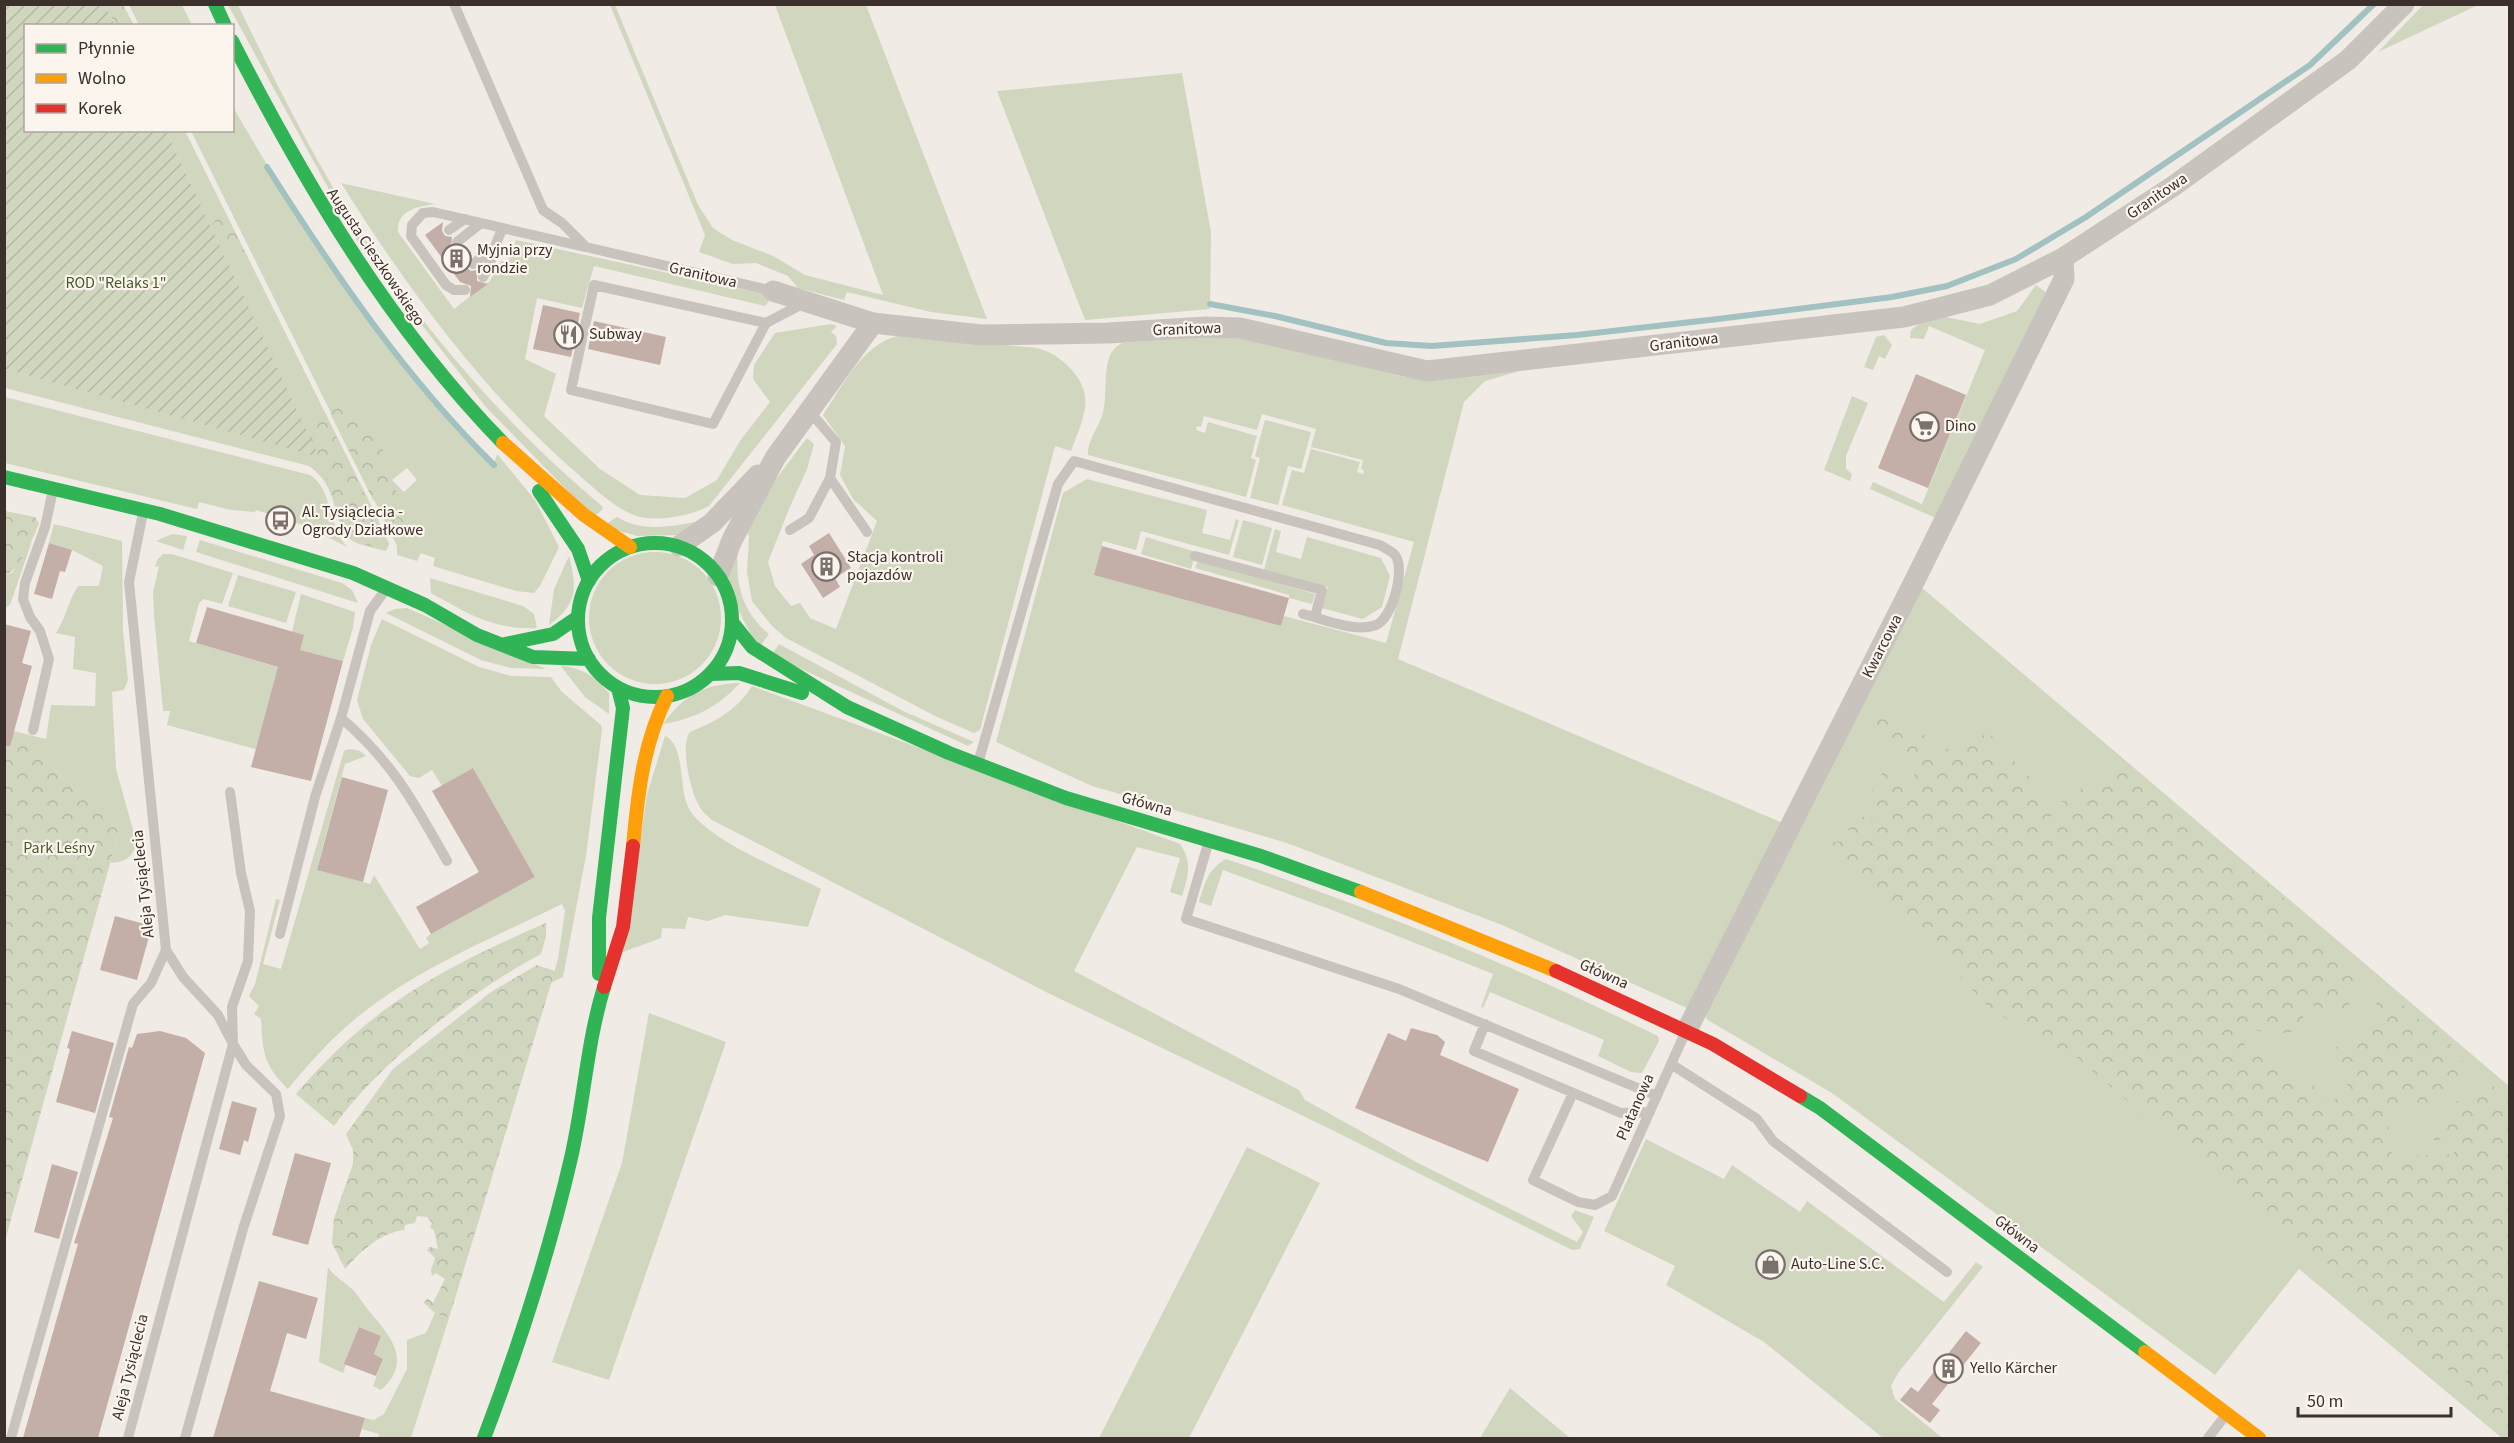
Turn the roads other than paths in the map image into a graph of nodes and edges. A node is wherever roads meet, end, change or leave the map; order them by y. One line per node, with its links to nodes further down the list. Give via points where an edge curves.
1 (215, 4): 4 (main road)
2 (454, 4): 13 (lane, Granitowa, via 543,210)
3 (2404, 4): 16 (street, Granitowa, via 2348,60 2172,187)
4 (224, 24)
5 (234, 45): 29 (main road, Augusta Cieszkowskiego, via 292,158 354,259 421,351)
6 (465, 219): 7 (lane); 9 (lane); 14 (lane, via 423,213 412,225 411,236)
7 (481, 223): 8 (lane); 10 (lane)
8 (507, 229): 12 (lane, via 502,230); 13 (lane)
9 (448, 230)
10 (457, 242)
11 (431, 243): 14 (lane)
12 (495, 247): 18 (lane); 20 (lane)
13 (586, 247): 23 (lane, Granitowa)
14 (421, 249): 17 (lane)
15 (439, 254): 17 (lane)
16 (2063, 258): 26 (street, Granitowa, via 1990,295 1904,317 1427,371 1240,328 981,335); 62 (street, Kwarcowa, via 2064,279)
17 (429, 261): 21 (lane)
18 (473, 264)
19 (456, 277): 21 (lane)
20 (483, 277)
21 (446, 285): 22 (lane)
22 (465, 290)
23 (773, 291): 24 (street, Granitowa)
24 (808, 301): 25 (lane); 26 (street, Granitowa)
25 (766, 323): 25 (lane, via 713,424 571,390 594,285)
26 (873, 323): 27 (street)
27 (810, 412): 28 (street); 31 (lane, via 836,442)
28 (776, 458): 36 (street, via 712,523); 39 (street, via 732,540)
29 (526, 469): 37 (main road, Augusta Cieszkowskiego, via 609,536); 40 (main road, Augusta Cieszkowskiego, via 578,549)
30 (4, 477): 32 (main road)
31 (830, 477): 34 (lane, via 809,518); 35 (lane)
32 (53, 488): 33 (main road); 53 (lane, via 23,599 49,659)
33 (144, 510): 41 (main road, via 262,543); 59 (lane, Aleja Tysiąclecia, via 129,582)
34 (790, 530)
35 (867, 532)
36 (679, 546): 37 (main road, via 647,544); 39 (main road)
37 (630, 548): 40 (main road, via 607,561)
38 (1195, 556): 44 (lane, via 1322,590)
39 (718, 576): 45 (main road, via 731,606)
40 (589, 581): 43 (main road)
41 (388, 587): 46 (main road, via 477,635); 52 (lane, via 370,611)
42 (1303, 614): 44 (lane)
43 (578, 617): 46 (main road, via 563,630 545,637); 47 (main road, via 581,641)
44 (1315, 617): 54 (lane, via 1362,628 1378,625 1390,612 1401,571 1395,556 1380,545 1074,461 1058,484)
45 (732, 622): 48 (main road, via 726,650); 51 (main road, Główna, via 752,647)
46 (505, 644): 47 (main road, via 533,657)
47 (589, 659): 49 (main road)
48 (711, 674): 50 (main road, via 689,689); 51 (main road, Główna, via 739,673)
49 (618, 688): 50 (main road); 60 (main road, via 623,708 599,918)
50 (667, 696): 60 (main road, via 658,712 642,771 623,926)
51 (847, 707): 54 (main road, Główna)
52 (341, 718): 57 (lane, via 369,741 402,782); 58 (lane, via 315,797)
53 (33, 730)
54 (977, 765): 56 (main road, Główna, via 1066,798)
55 (230, 792): 63 (lane, via 250,911 248,961 232,1007)
56 (1209, 839): 61 (lane, via 1186,919 1399,989); 62 (main road, Główna, via 1446,925)
57 (447, 861)
58 (280, 934)
59 (166, 950): 63 (lane, Aleja Tysiąclecia, via 183,977 218,1015); 70 (lane, via 151,983 133,1004)
60 (600, 1000): 73 (main road, via 580,1117 547,1253 526,1324)
61 (1485, 1024): 65 (lane, via 1474,1051); 66 (lane)
62 (1687, 1030): 64 (lane, Platanowa); 69 (main road, Główna, via 1820,1108)
63 (233, 1044): 71 (lane, Aleja Tysiąclecia); 72 (lane, via 246,1065 276,1094 280,1116 243,1229)
64 (1671, 1064): 66 (lane, Platanowa); 68 (lane, via 1758,1119 1773,1142)
65 (1573, 1093): 67 (lane, via 1621,1113); 67 (lane, Platanowa, via 1533,1180 1578,1202 1595,1205 1612,1196)
66 (1657, 1096): 67 (lane, Platanowa)
67 (1650, 1112)
68 (1947, 1272)
69 (2227, 1414): 74 (lane); 75 (main road, Główna)
70 (11, 1438)
71 (128, 1438)
72 (184, 1438)
73 (484, 1438)
74 (2208, 1438)
75 (2259, 1438)

